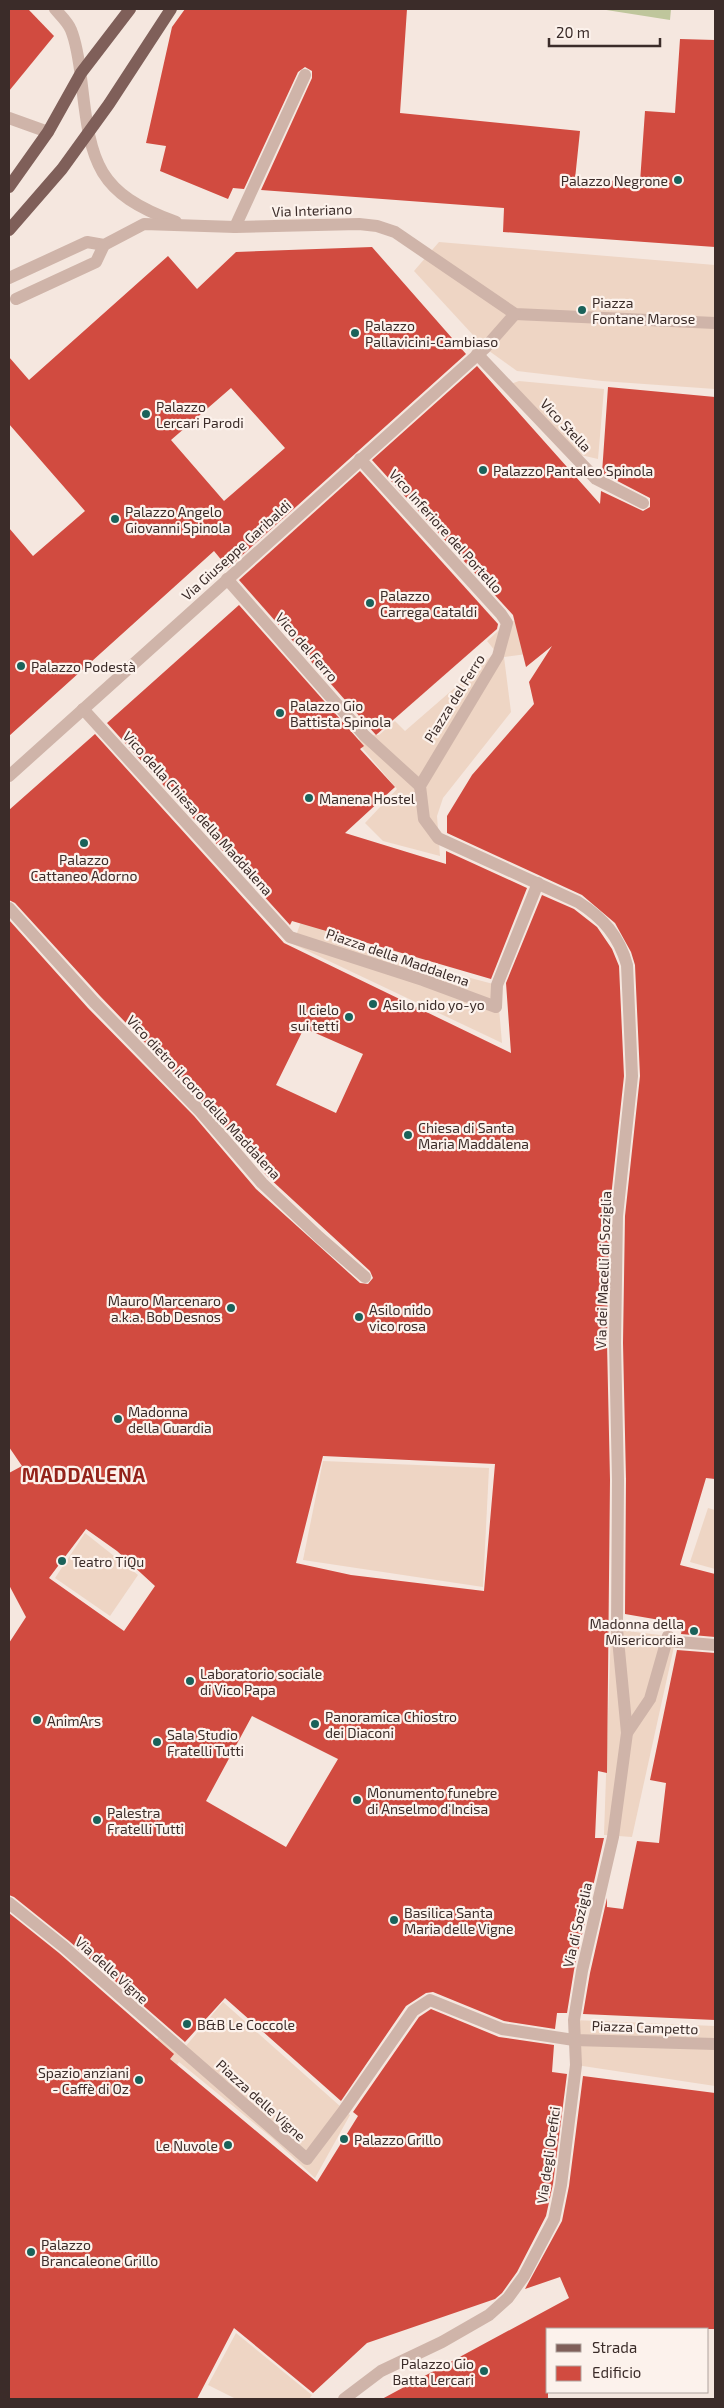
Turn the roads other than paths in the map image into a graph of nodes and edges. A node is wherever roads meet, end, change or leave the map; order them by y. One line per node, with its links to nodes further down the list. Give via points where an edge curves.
1 (54, 9): 4 (street, via 71,29)
2 (130, 9): 4 (main road)
3 (171, 9): 8 (main road)
4 (81, 72): 7 (main road); 8 (street)
5 (305, 76): 11 (street)
6 (9, 118): 7 (street)
7 (48, 132): 9 (main road)
8 (87, 132): 10 (street, via 97,165 118,192 152,214); 12 (main road, via 62,169)
9 (9, 187)
10 (188, 227): 11 (street, Via Interiano); 13 (street, Via Interiano, via 144,224)
11 (236, 227): 16 (street, Via Interiano, via 377,226 396,232)
12 (9, 230)
13 (104, 245): 14 (street, via 87,242); 15 (street, via 96,262)
14 (9, 278)
15 (16, 299)
16 (516, 314): 17 (street); 18 (street)
17 (715, 323)
18 (481, 351): 19 (street, Via Giuseppe Garibaldi); 20 (street, Vico Stella, via 596,478)
19 (360, 459): 21 (street, Via Giuseppe Garibaldi); 22 (street, Vico Inferiore del Portello)
20 (643, 503)
21 (227, 579): 23 (street, Via Giuseppe Garibaldi); 25 (street, Vico del Ferro, via 364,735)
22 (507, 623): 25 (street, Piazza del Ferro, via 498,656)
23 (83, 709): 24 (street, Via Giuseppe Garibaldi); 28 (street, Vico della Chiesa della Maddalena)
24 (9, 776)
25 (420, 786): 26 (street, Via dei Macelli di Soziglia, via 424,819 438,838)
26 (538, 883): 28 (street, Piazza della Maddalena, via 497,985 496,1007); 31 (street, Via dei Macelli di Soziglia, via 597,914 612,929 623,948 626,965 632,1076 617,1226 617,1629)
27 (9, 908): 29 (street, Vico dietro il coro della Maddalena, via 94,1002 200,1110 262,1183)
28 (290, 937)
29 (365, 1276)
30 (715, 1645): 31 (street, via 667,1638 650,1699)
31 (627, 1733): 33 (street, Via di Soziglia, via 613,1837)
32 (9, 1903): 36 (street, Via delle Vigne)
33 (574, 2020): 34 (street, Via degli Orefici)
34 (574, 2040): 35 (street, Piazza Campetto); 37 (street, Piazza Campetto, via 502,2029 463,2010 430,2000 413,2011); 38 (street, Via degli Orefici, via 576,2065 554,2219 524,2276 508,2298 489,2315 381,2371)
35 (715, 2044)
36 (194, 2061): 37 (street, Piazza delle Vigne, via 307,2159)
37 (344, 2110)
38 (344, 2399)

